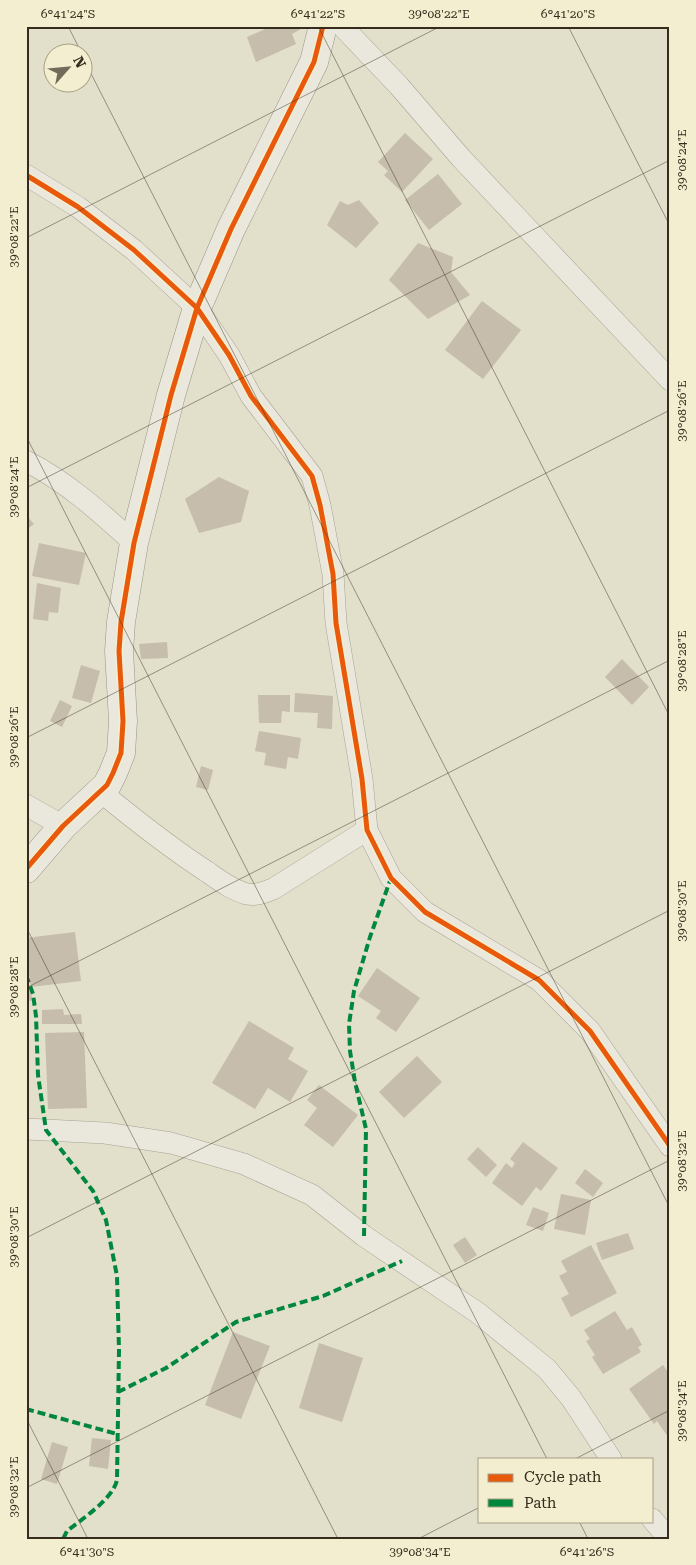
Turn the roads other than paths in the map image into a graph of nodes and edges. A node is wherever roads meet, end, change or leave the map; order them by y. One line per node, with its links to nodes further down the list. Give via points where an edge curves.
1 (323, 26): 4 (street, via 314,62 231,229)
2 (342, 26): 5 (street)
3 (26, 175): 4 (street, via 78,207 134,250)
4 (197, 308): 7 (street, via 171,395); 11 (street, via 229,355 251,396 312,476 333,574 336,623 362,779)
5 (670, 380)
6 (26, 461): 7 (street, via 46,471 89,502)
7 (134, 543): 8 (street, via 118,651 123,721 121,752)
8 (101, 792): 10 (street); 11 (street, via 189,860 247,894 273,889)
9 (26, 805): 10 (street)
10 (63, 826): 12 (street)
11 (367, 830): 14 (street, via 391,878 425,912 539,980 590,1031)
12 (26, 868)
13 (26, 1129): 15 (street, via 106,1133 170,1143 244,1164 312,1195 364,1236 478,1313 547,1369)
14 (670, 1146)
15 (610, 1458)
16 (654, 1521): 17 (street)
17 (669, 1539)

